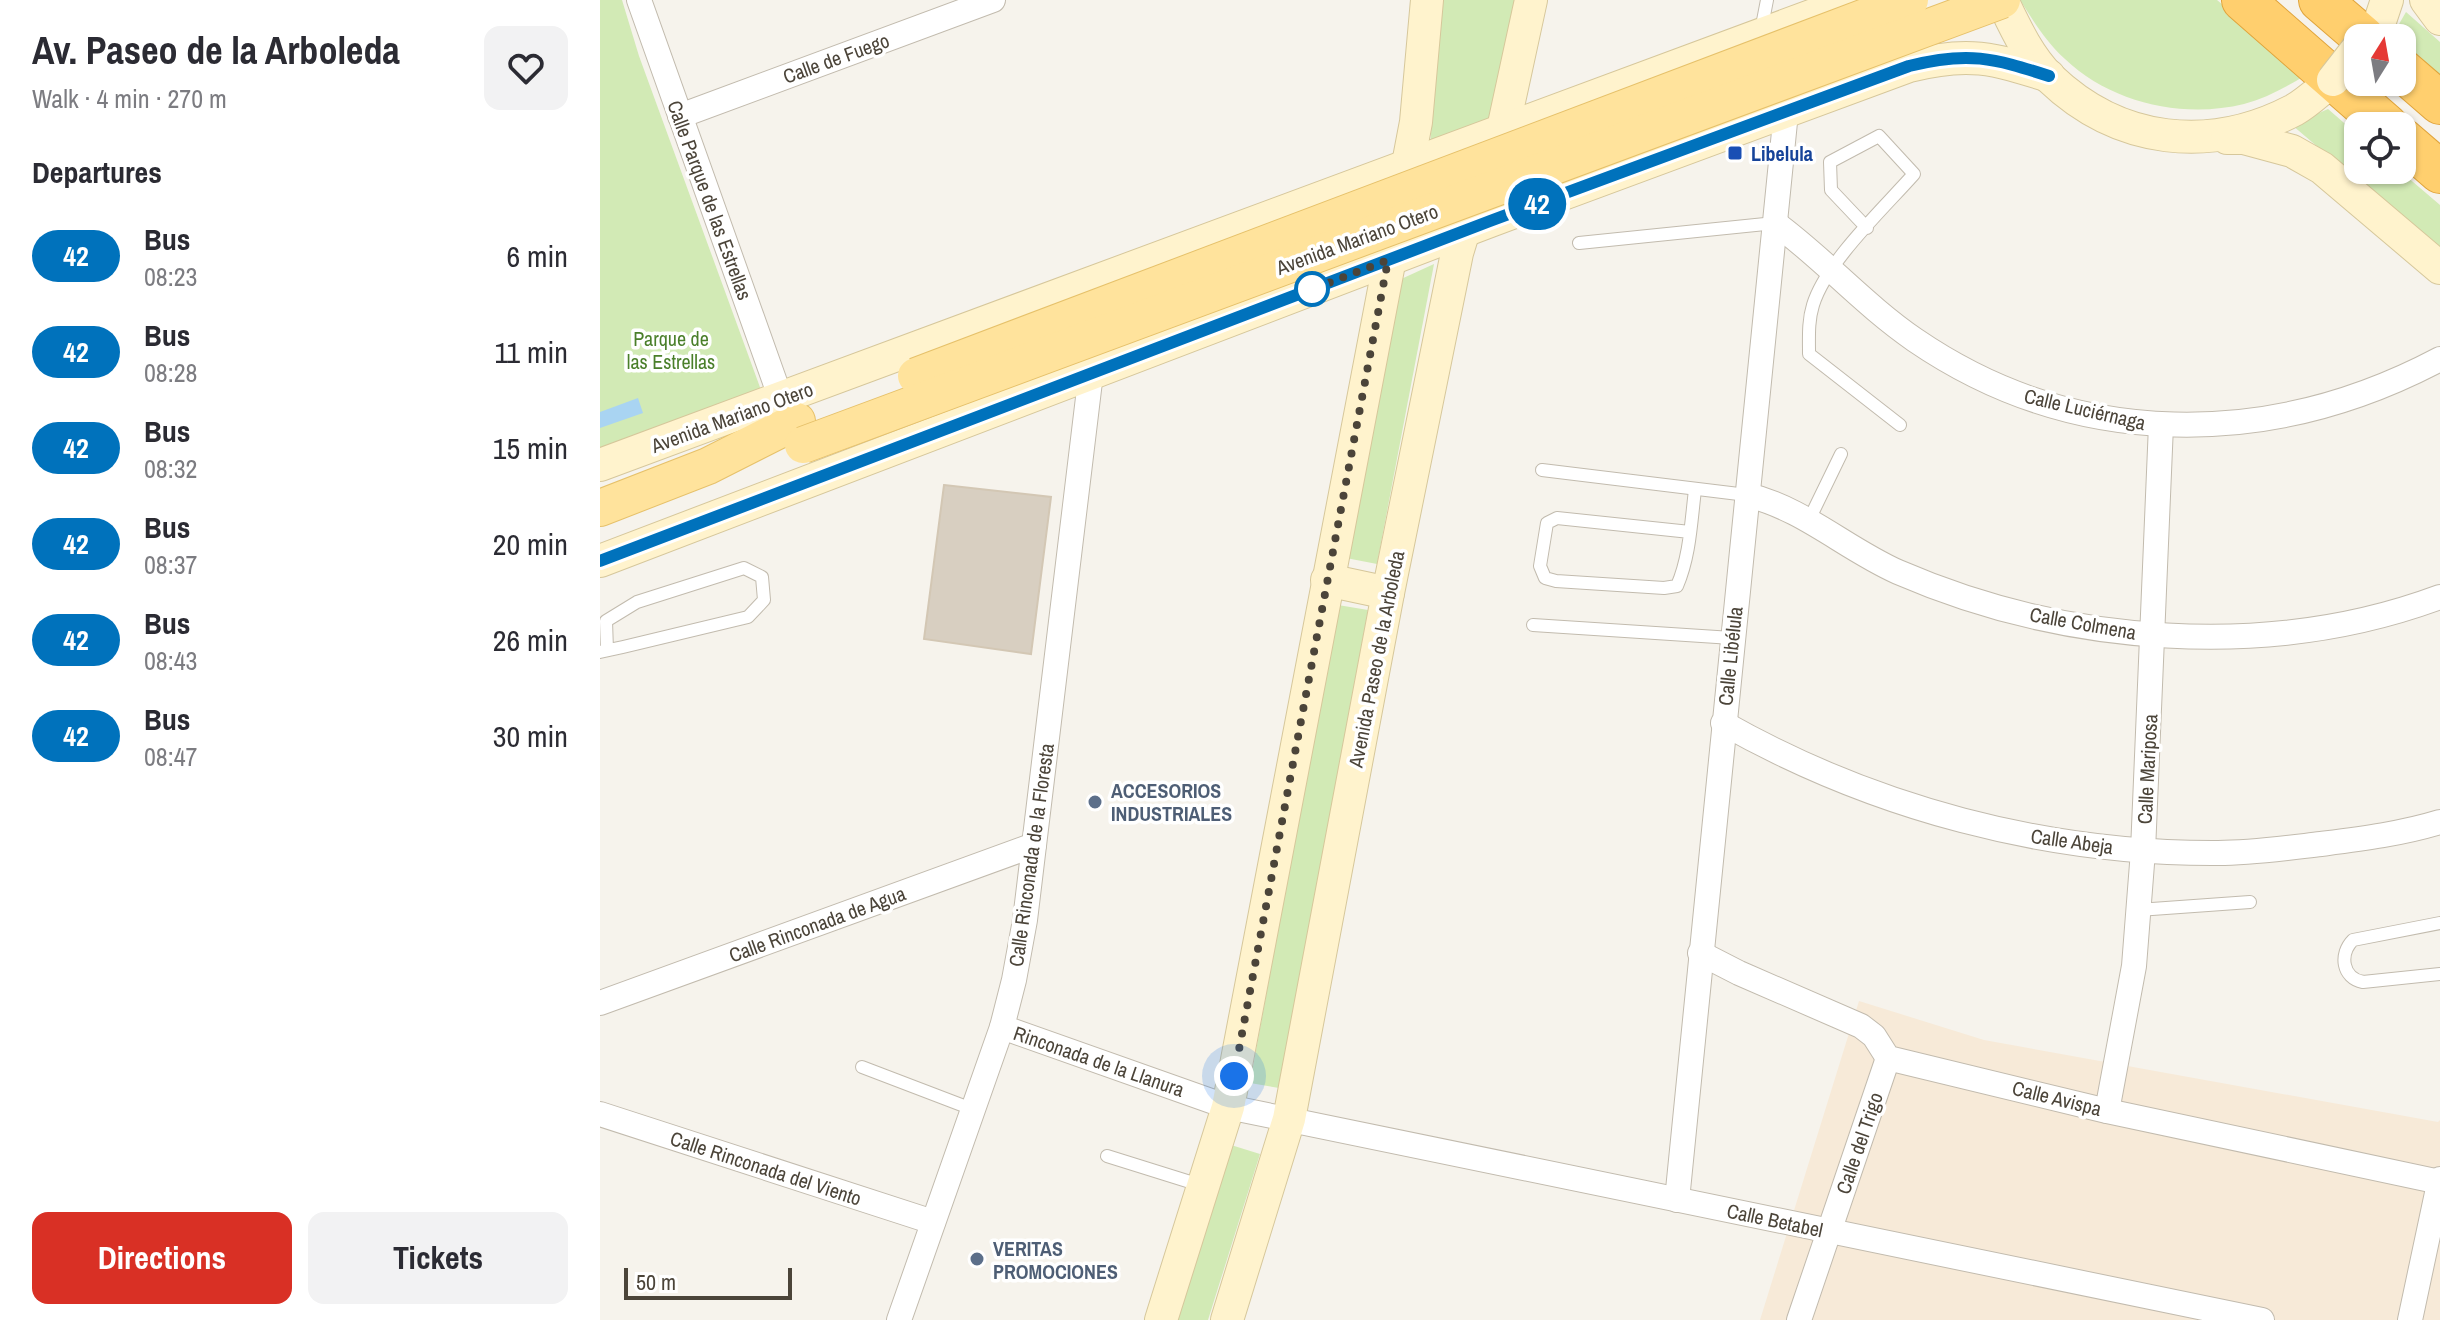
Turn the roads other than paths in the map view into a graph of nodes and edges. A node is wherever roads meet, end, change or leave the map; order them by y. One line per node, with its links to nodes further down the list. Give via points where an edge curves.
1 (639, 0): 22 (street, Calle Parque de las Estrellas)
2 (993, 0): 22 (street, Calle de Fuego)
3 (1427, 0): 26 (main road)
4 (1531, 0): 23 (main road, Avenida Paseo de la Arboleda)
5 (1767, 0): 15 (lane)
6 (1854, 0): 15 (main road, Avenida Mariano Otero)
7 (1910, 0): 39 (main road, Avenida Mariano Otero, bridge)
8 (1919, 0): 27 (main road)
9 (2002, 0): 17 (main road, via 2021,41); 39 (main road, Avenida Mariano Otero, bridge)
10 (2243, 0): 21 (highway)
11 (2320, 0): 14 (highway)
12 (2426, 0): 13 (main road)
13 (2440, 19)
14 (2374, 24)
15 (1761, 34): 23 (main road, Avenida Mariano Otero)
16 (2344, 66): 24 (main road, bridge, via 2297,108 2256,127 2212,137)
17 (2049, 76): 20 (main road, Avenida Mariano Otero, via 1996,59 1942,58); 24 (main road, via 2084,106 2124,126)
18 (2416, 82): 19 (highway)
19 (2440, 103)
20 (1786, 112): 30 (street, Calle Libélula); 32 (main road, Avenida Mariano Otero)
21 (2371, 112)
22 (680, 116): 39 (street, Calle Parque de las Estrellas)
23 (1503, 129): 26 (main road, Avenida Mariano Otero); 27 (main road, Avenida Paseo de la Arboleda)
24 (2168, 136): 35 (main road, via 2244,138 2292,151 2322,168)
25 (2416, 151): 28 (highway)
26 (1408, 165): 29 (main road); 39 (main road, Avenida Mariano Otero)
27 (1484, 172): 29 (main road); 32 (main road, Avenida Paseo de la Arboleda)
28 (2440, 172)
29 (1400, 202): 34 (main road)
30 (1775, 223): 33 (lane); 36 (street, Calle Luciérnaga); 46 (street, Calle Libélula)
31 (1867, 228): 31 (lane, via 1914,174 1879,136 1830,162 1831,190); 36 (lane)
32 (1462, 232): 34 (main road, Avenida Mariano Otero); 52 (main road, Avenida Paseo de la Arboleda)
33 (1579, 243)
34 (1388, 260): 38 (main road, Avenida Mariano Otero); 51 (main road)
35 (2440, 268)
36 (1830, 270): 40 (lane, via 1813,304 1809,354); 41 (street, Calle Luciérnaga, via 1918,342 1996,384 2077,411)
37 (2440, 359): 41 (street, Calle Luciérnaga, via 2332,404 2220,426)
38 (1091, 373): 50 (main road, Avenida Mariano Otero); 60 (street, Calle Rinconada de la Floresta)
39 (794, 422): 43 (main road, Avenida Mariano Otero); 47 (main road, Avenida Mariano Otero, via 708,466)
40 (1900, 425)
41 (2161, 425): 55 (street, Calle Mariposa)
42 (1841, 454): 48 (lane)
43 (600, 465)
44 (1542, 470): 45 (lane)
45 (1695, 490): 46 (lane); 49 (lane)
46 (1747, 495): 48 (street, Calle Colmena, via 1789,509); 56 (street, Calle Libélula)
47 (600, 508)
48 (1808, 522): 55 (street, Calle Colmena, via 1852,549 1944,590 2048,618)
49 (1690, 532): 49 (lane, via 1557,518 1547,523 1540,566 1545,578 1556,581 1677,586)
50 (600, 561)
51 (1327, 580): 52 (main road); 71 (main road)
52 (1388, 593): 75 (main road, Avenida Paseo de la Arboleda)
53 (2440, 597): 55 (street, Calle Colmena, via 2374,617 2274,634)
54 (1533, 625): 56 (lane)
55 (2153, 635): 61 (street, Calle Mariposa)
56 (1732, 638): 58 (street, Calle Libélula)
57 (604, 651): 57 (lane, via 606,621 637,602 744,568 762,577 764,600 748,617)
58 (1723, 723): 61 (street, Calle Abeja, via 1804,764 1909,805 2023,834); 65 (street, Calle Libélula)
59 (2440, 822): 61 (street, Calle Abeja, via 2288,848)
60 (1034, 845): 67 (street, Calle Rinconada de Agua); 68 (street, Calle Rinconada de la Floresta, via 1020,950)
61 (2143, 851): 63 (street, Calle Mariposa)
62 (2250, 902): 63 (lane)
63 (2138, 910): 73 (street, Calle Mariposa, via 2132,979)
64 (2440, 923): 66 (lane, via 2353,940 2344,963 2353,980 2363,982)
65 (1700, 953): 69 (street, via 1861,1026); 79 (street, Calle Libélula)
66 (2440, 974)
67 (600, 1003)
68 (1002, 1027): 71 (street, Rinconada de la Llanura); 72 (street, Calle Rinconada de la Floresta)
69 (1888, 1058): 73 (street, Calle Avispa); 81 (street, Calle del Trigo)
70 (862, 1067): 72 (lane)
71 (1228, 1107): 75 (street, Rinconada de la Llanura); 78 (main road)
72 (972, 1109): 80 (street, Calle Rinconada de la Floresta)
73 (2107, 1111): 77 (street, Calle Avispa)
74 (600, 1114): 80 (street, Calle Rinconada del Viento)
75 (1289, 1119): 79 (street, Calle Betabel); 85 (main road, Avenida Paseo de la Arboleda)
76 (1107, 1156): 78 (lane)
77 (2439, 1181): 82 (street)
78 (1203, 1186): 84 (main road)
79 (1677, 1200): 81 (street, Calle Betabel)
80 (933, 1222): 83 (street, Calle Rinconada de la Floresta)
81 (1829, 1231): 86 (street, Calle del Trigo); 87 (street, Calle Betabel)
82 (2415, 1319)
83 (899, 1320)
84 (1161, 1320)
85 (1227, 1320)
86 (1799, 1320)
87 (2262, 1320)

